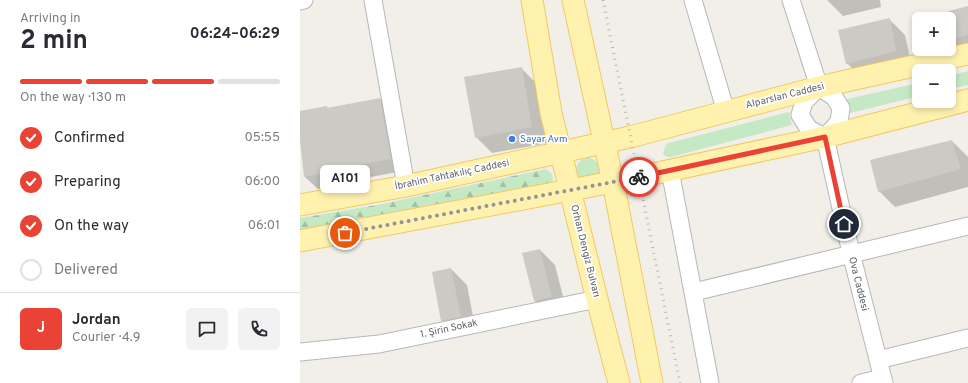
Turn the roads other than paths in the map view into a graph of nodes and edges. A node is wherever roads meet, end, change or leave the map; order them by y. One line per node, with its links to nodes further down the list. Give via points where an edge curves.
1 (304, 0): 7 (street)
2 (373, 0): 17 (street)
3 (532, 0): 14 (main road, Orhan Dengiz Bulvarı, via 551,113)
4 (572, 0): 13 (main road)
5 (693, 0): 11 (street)
6 (791, 0): 9 (street)
7 (300, 1)
8 (968, 54): 9 (main road, Alparslan Caddesi)
9 (819, 87): 11 (main road, Alparslan Caddesi); 12 (street, via 834,97 841,108 839,122); 12 (street, via 804,102 800,116 809,129)
10 (968, 100): 12 (main road)
11 (726, 112): 13 (main road, Alparslan Caddesi)
12 (825, 137): 15 (main road); 22 (street, Ova Caddesi)
13 (604, 142): 14 (main road, İbrahim Tahtakılıç Caddesi); 16 (main road)
14 (561, 151): 17 (main road, İbrahim Tahtakılıç Caddesi); 18 (main road, Orhan Dengiz Bulvarı)
15 (670, 170): 16 (main road); 23 (street)
16 (613, 182): 18 (main road); 30 (main road)
17 (406, 186): 19 (main road, İbrahim Tahtakılıç Caddesi)
18 (570, 190): 21 (main road); 24 (main road, Orhan Dengiz Bulvarı)
19 (300, 204)
20 (968, 226): 22 (street)
21 (300, 241)
22 (851, 253): 23 (street); 27 (street, Ova Caddesi)
23 (694, 292): 31 (street)
24 (597, 299): 26 (street, 1. Şirin Sokak, via 379,344); 29 (main road, Orhan Dengiz Bulvarı)
25 (968, 338): 27 (street)
26 (300, 352)
27 (878, 360): 28 (street, Ova Caddesi)
28 (883, 381): 32 (street)
29 (619, 383)
30 (652, 383)
31 (710, 383)
32 (862, 383)

